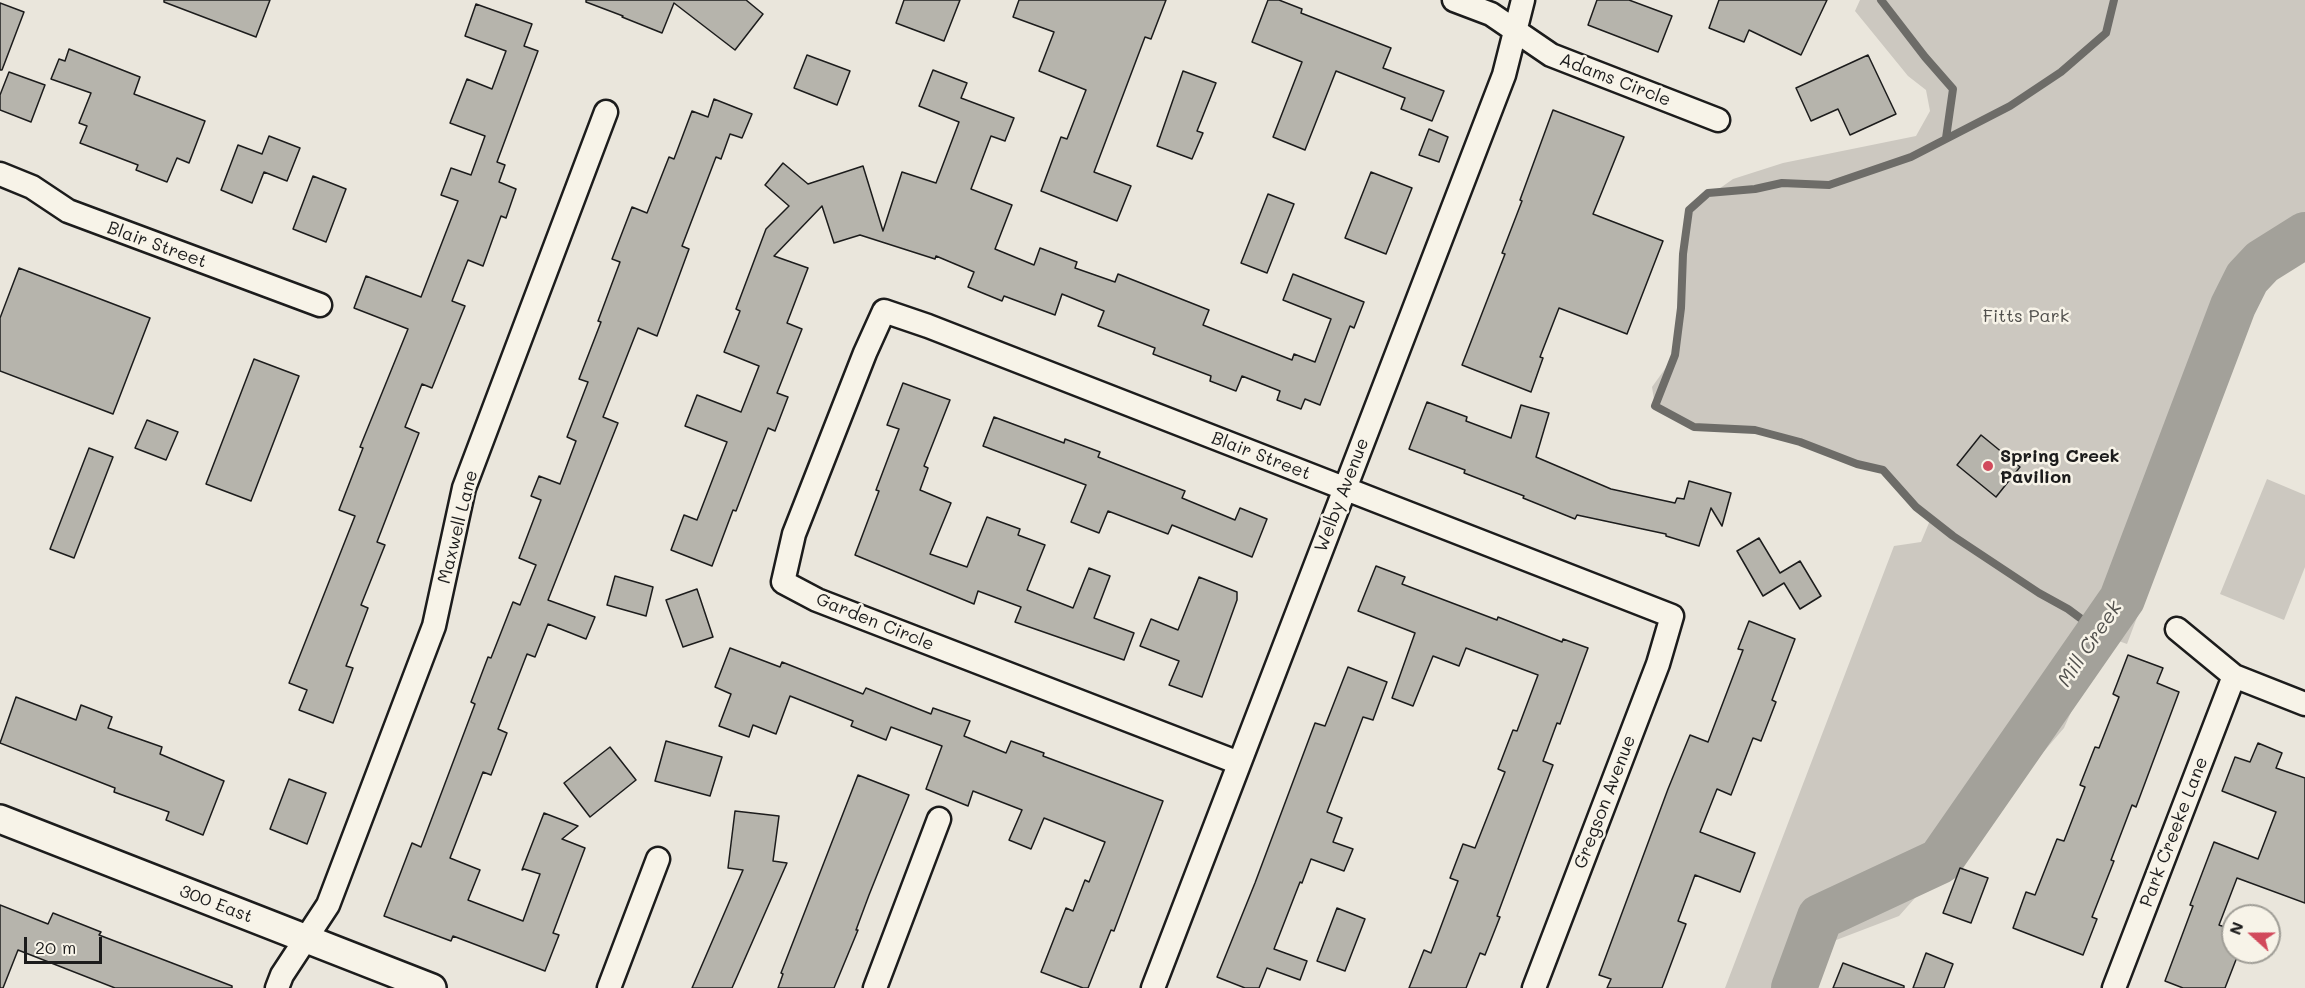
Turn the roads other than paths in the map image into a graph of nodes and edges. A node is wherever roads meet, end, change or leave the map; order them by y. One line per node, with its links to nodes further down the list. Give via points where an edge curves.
1 (1454, 0): 3 (street, Adams Circle, via 1491,14)
2 (1523, 0): 3 (street, Welby Avenue)
3 (1515, 32): 5 (street, Adams Circle, via 1551,55); 9 (street, Welby Avenue, via 1504,75)
4 (606, 112): 18 (street, Maxwell Lane, via 464,488 434,626 328,905)
5 (1718, 120)
6 (0, 174): 7 (street, Blair Street, via 32,187 68,211)
7 (320, 305)
8 (884, 311): 9 (street, Blair Street); 14 (street, Garden Circle, via 794,534 783,582 817,600)
9 (1345, 489): 10 (street, Blair Street); 14 (street, Welby Avenue)
10 (1672, 616): 24 (street, Gregson Avenue, via 1658,664)
11 (2177, 629): 12 (street)
12 (2234, 676): 13 (street); 25 (street, Park Creeke Lane)
13 (2305, 704)
14 (1239, 763): 23 (street, Welby Avenue)
15 (0, 819): 18 (street, 300 East)
16 (939, 819): 22 (street)
17 (658, 860): 21 (street)
18 (305, 939): 19 (street, Maxwell Lane); 20 (street, 300 East)
19 (277, 988)
20 (432, 988)
21 (609, 988)
22 (875, 988)
23 (1153, 988)
24 (1534, 988)
25 (2114, 988)

